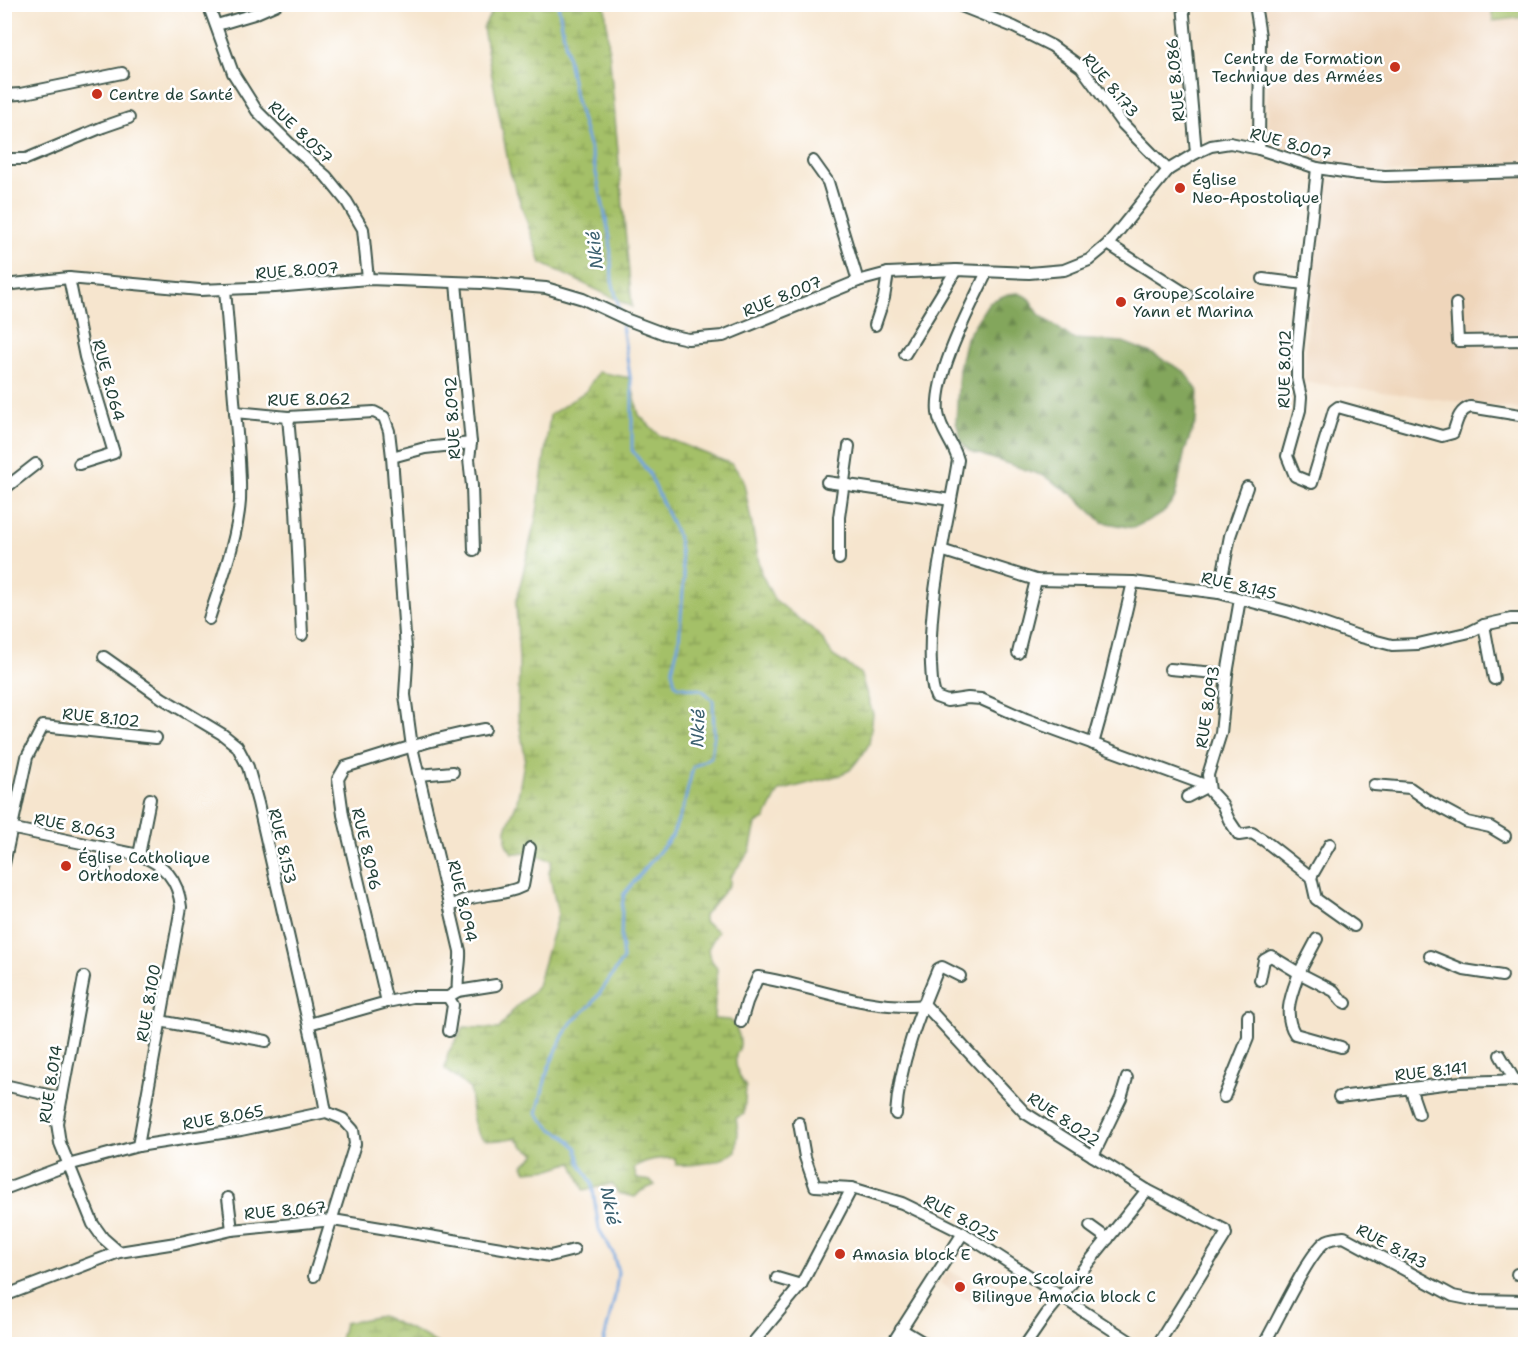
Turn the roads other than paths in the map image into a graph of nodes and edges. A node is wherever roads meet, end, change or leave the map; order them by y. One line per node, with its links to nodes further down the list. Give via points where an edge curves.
1 (208, 4): 6 (street, RUE 8.057)
2 (277, 4): 6 (street)
3 (956, 4): 15 (street, RUE 8.173, via 1043,41 1081,67 1121,122)
4 (1184, 4): 11 (street, RUE 8.086)
5 (1255, 4): 10 (street, via 1260,36)
6 (217, 25): 22 (street, RUE 8.057, via 233,73 257,111 326,176 347,202 363,229)
7 (122, 74): 8 (street)
8 (4, 95)
9 (129, 118): 12 (street, via 26,159)
10 (1259, 149): 11 (street, RUE 8.007, via 1230,143); 14 (street, RUE 8.007)
11 (1196, 153): 15 (street, RUE 8.007)
12 (4, 159)
13 (813, 161): 24 (street, via 832,191)
14 (1317, 168): 16 (street, RUE 8.007, via 1385,176); 26 (street, RUE 8.012)
15 (1168, 170): 17 (street, RUE 8.007)
16 (1526, 172)
17 (1107, 244): 19 (street, RUE 8.007, via 1089,260 1064,270); 29 (street)
18 (956, 270): 19 (street, RUE 8.007); 20 (street, RUE 8.007); 33 (street)
19 (987, 272): 46 (street, via 950,352 940,390 938,412 958,460)
20 (888, 273): 24 (street, RUE 8.007); 31 (street)
21 (69, 278): 27 (street, RUE 8.007); 28 (street, RUE 8.007); 41 (street, RUE 8.064, via 86,357 114,453)
22 (368, 279): 25 (street, RUE 8.007); 28 (street, RUE 8.007)
23 (1263, 279): 26 (street)
24 (858, 281): 25 (street, RUE 8.007, via 723,336 688,339 665,334 604,307 546,288)
25 (456, 283): 37 (street, RUE 8.092)
26 (1304, 284): 35 (street, RUE 8.012, via 1297,352 1300,410 1287,456 1295,476 1312,483 1338,407 1443,436 1453,434 1460,414 1470,407)
27 (4, 285)
28 (225, 289): 34 (street)
29 (1188, 295)
30 (1456, 304): 32 (street, via 1458,341)
31 (875, 325)
32 (1526, 340)
33 (905, 354)
34 (236, 412): 36 (street, RUE 8.062); 54 (street, via 240,503)
35 (1526, 416)
36 (288, 417): 39 (street, RUE 8.062, via 374,412 384,417); 57 (street)
37 (471, 443): 39 (street, via 425,448); 47 (street, RUE 8.092)
38 (849, 446): 43 (street)
39 (392, 457): 66 (street, RUE 8.094, via 407,663 405,695)
40 (36, 464): 45 (street)
41 (79, 464)
42 (827, 482): 43 (street)
43 (844, 486): 46 (street); 49 (street)
44 (1247, 487): 52 (street, via 1230,536)
45 (4, 489)
46 (951, 500): 48 (street)
47 (474, 550)
48 (941, 550): 50 (street, RUE 8.145); 65 (street, via 930,637 932,689 936,697 947,701 981,699)
49 (839, 558)
50 (1036, 580): 51 (street, RUE 8.145); 58 (street)
51 (1132, 582): 52 (street, RUE 8.145); 65 (street)
52 (1219, 593): 53 (street, RUE 8.145)
53 (1240, 599): 56 (street, RUE 8.145, via 1392,645 1418,644); 61 (street, RUE 8.093)
54 (209, 619)
55 (1526, 619): 56 (street, RUE 8.145)
56 (1484, 625): 62 (street)
57 (302, 635)
58 (1018, 653)
59 (104, 657): 100 (street, RUE 8.153, via 237,746 248,767 258,803)
60 (1170, 669): 61 (street)
61 (1227, 674): 70 (street, RUE 8.093, via 1221,733)
62 (1494, 679)
63 (485, 729): 66 (street, RUE 8.096)
64 (156, 738): 73 (street, RUE 8.102, via 43,726 27,757)
65 (1093, 744): 70 (street)
66 (412, 747): 68 (street, RUE 8.094); 94 (street, RUE 8.096, via 345,767 338,779)
67 (453, 772): 68 (street)
68 (419, 775): 83 (street, RUE 8.094)
69 (1374, 785): 74 (street, via 1410,788 1467,822 1490,826)
70 (1208, 786): 71 (street); 82 (street, via 1235,831 1252,833 1265,841)
71 (1187, 797)
72 (150, 799): 78 (street)
73 (8, 828): 76 (street, RUE 8.063); 79 (street)
74 (1505, 836)
75 (1330, 844): 82 (street)
76 (109, 848): 78 (street, RUE 8.063); 81 (street)
77 (530, 848): 83 (street, via 523,886 512,892 472,897)
78 (139, 855): 80 (street, RUE 8.063)
79 (4, 864)
80 (165, 870): 98 (street, RUE 8.100, via 179,890 181,907)
81 (104, 875)
82 (1311, 878): 84 (street, via 1316,899)
83 (450, 908): 93 (street, RUE 8.094, via 460,951)
84 (1354, 926)
85 (1317, 939): 87 (street)
86 (1430, 956): 89 (street, via 1464,970)
87 (1299, 973): 91 (street, via 1271,956 1264,960); 95 (street, via 1334,991); 103 (street, via 1288,1007 1293,1031)
88 (960, 976): 96 (street, via 942,967 938,969)
89 (1502, 976)
90 (84, 977): 109 (street, RUE 8.014)
91 (1260, 980)
92 (496, 985): 93 (street)
93 (453, 994): 94 (street); 101 (street, RUE 8.094)
94 (387, 1002): 100 (street)
95 (1346, 1003)
96 (925, 1005): 99 (street, via 894,1007 864,1002 759,977); 113 (street, via 903,1067); 117 (street, RUE 8.022, via 1017,1107)
97 (1248, 1016): 110 (street, via 1248,1038)
98 (160, 1021): 102 (street); 116 (street, RUE 8.100)
99 (741, 1022)
100 (309, 1024): 112 (street, RUE 8.153)
101 (449, 1031)
102 (266, 1041)
103 (1341, 1047)
104 (1500, 1055): 106 (street)
105 (1127, 1078): 117 (street)
106 (1520, 1080): 108 (street, RUE 8.141)
107 (4, 1085): 109 (street)
108 (1410, 1088): 111 (street, RUE 8.141); 114 (street)
109 (62, 1096): 118 (street, RUE 8.014, via 58,1133)
110 (1224, 1097)
111 (1339, 1097)
112 (326, 1112): 116 (street, RUE 8.065); 123 (street, via 343,1119 353,1130 354,1144)
113 (896, 1114)
114 (1419, 1114)
115 (799, 1123): 119 (street, RUE 8.025, via 813,1185)
116 (138, 1146): 118 (street, RUE 8.065)
117 (1093, 1156): 121 (street, RUE 8.022)
118 (68, 1165): 120 (street, RUE 8.065); 129 (street, RUE 8.014, via 93,1224)
119 (852, 1188): 126 (street, RUE 8.025, via 902,1203); 132 (street)
120 (4, 1189)
121 (1147, 1190): 127 (street); 142 (street, RUE 8.022, via 1226,1232)
122 (228, 1198): 125 (street)
123 (333, 1220): 125 (street, RUE 8.067); 128 (street, RUE 8.067, via 543,1255); 130 (street)
124 (1090, 1226): 127 (street)
125 (232, 1230): 129 (street, RUE 8.067)
126 (963, 1233): 134 (street, RUE 8.025); 136 (street)
127 (1108, 1239): 134 (street)
128 (574, 1250)
129 (119, 1252): 133 (street, RUE 8.067)
130 (314, 1276)
131 (777, 1278): 132 (street)
132 (801, 1285): 137 (street)
133 (4, 1296)
134 (1062, 1296): 140 (street); 141 (street, RUE 8.025)
135 (1526, 1301): 143 (street, RUE 8.143, via 1453,1296 1344,1237 1336,1238 1326,1242 1310,1261)
136 (901, 1329): 138 (street); 139 (street)
137 (752, 1344)
138 (892, 1344)
139 (926, 1344)
140 (1026, 1344)
141 (1134, 1344)
142 (1158, 1344)
143 (1264, 1344)

